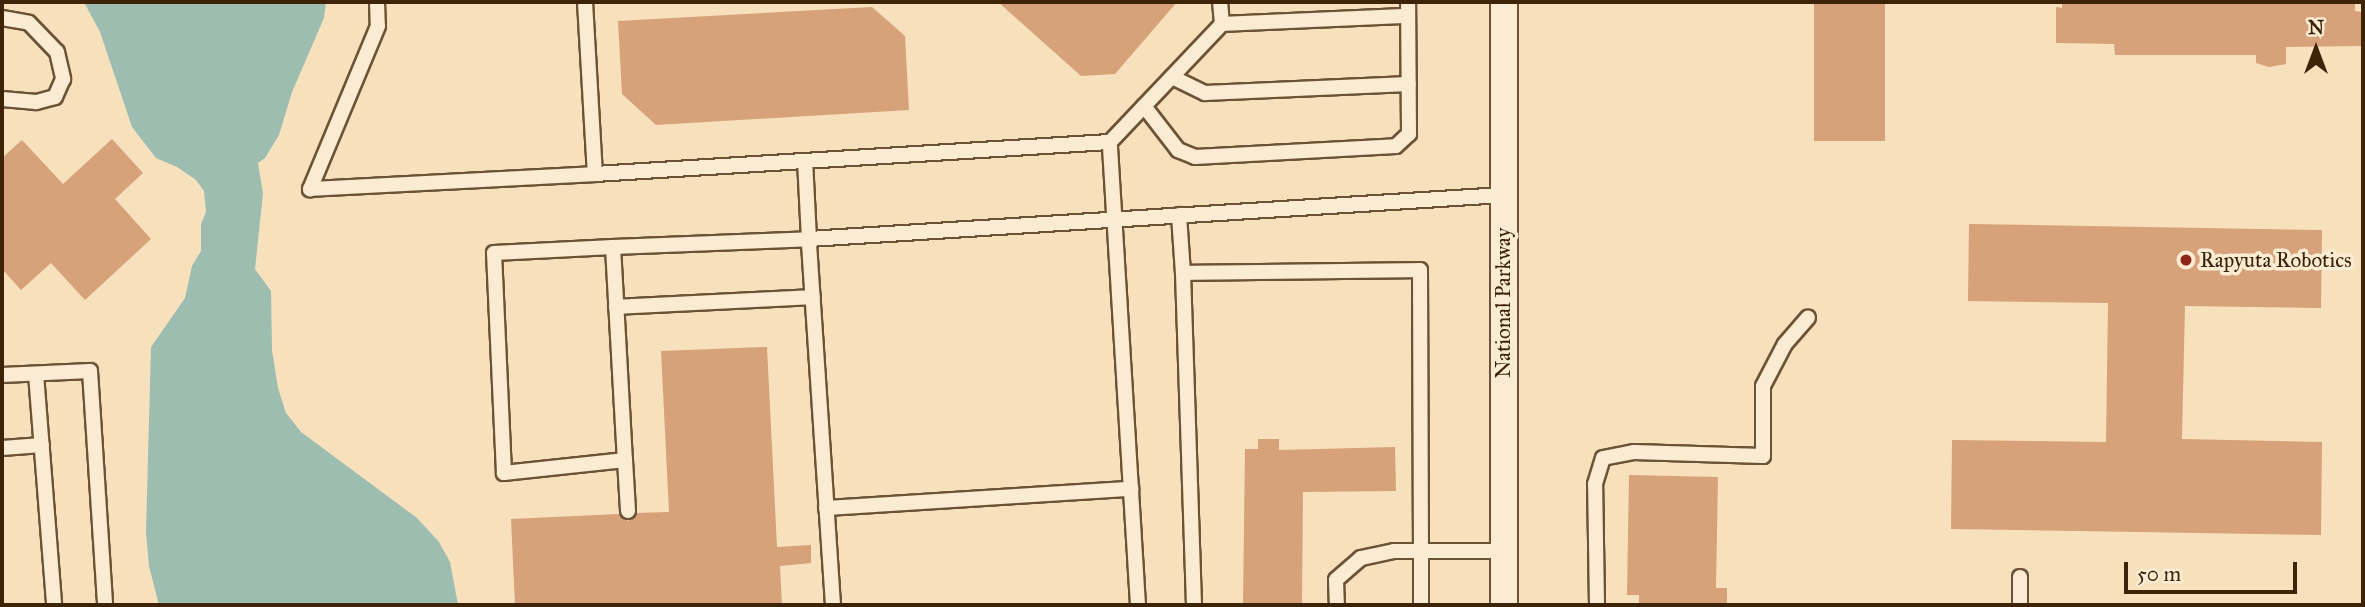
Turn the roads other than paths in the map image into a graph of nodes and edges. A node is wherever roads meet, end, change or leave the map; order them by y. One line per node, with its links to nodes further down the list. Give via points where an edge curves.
1 (377, 2): 14 (lane, via 378,26 310,188)
2 (585, 2): 14 (lane)
3 (1220, 2): 7 (lane)
4 (1504, 2): 15 (street, National Parkway)
5 (1408, 9): 7 (lane); 9 (lane)
6 (2, 18): 10 (lane, via 29,23 57,52 63,79 55,97 36,102)
7 (1222, 24): 8 (lane)
8 (1172, 77): 9 (lane, via 1205,93); 11 (lane)
9 (1409, 84): 11 (lane, via 1409,134 1396,146 1195,157 1178,150)
10 (2, 99)
11 (1144, 106): 12 (lane)
12 (1110, 142): 13 (lane); 17 (lane)
13 (805, 161): 14 (lane); 18 (lane)
14 (595, 174)
15 (1502, 195): 16 (lane); 33 (street, National Parkway)
16 (1179, 215): 17 (lane); 20 (lane)
17 (1116, 219): 18 (lane); 29 (lane)
18 (809, 239): 19 (lane); 21 (lane)
19 (613, 247): 22 (lane); 28 (lane, via 494,253 504,473)
20 (1183, 273): 32 (lane, via 1420,270); 39 (lane)
21 (813, 297): 22 (lane); 30 (lane)
22 (616, 307): 28 (lane)
23 (1808, 318): 43 (lane, via 1785,344 1763,386 1763,456 1634,452 1603,458 1595,484)
24 (36, 374): 25 (lane); 26 (lane); 36 (lane, via 90,371)
25 (2, 375)
26 (42, 445): 27 (lane); 35 (lane)
27 (2, 448)
28 (625, 460): 31 (lane)
29 (1131, 489): 30 (lane); 38 (lane)
30 (826, 508): 37 (lane)
31 (628, 510)
32 (1422, 551): 33 (lane); 40 (lane, via 1361,558 1336,580); 41 (lane)
33 (1504, 551): 42 (street, National Parkway)
34 (2020, 576): 44 (lane)
35 (54, 605)
36 (105, 605)
37 (832, 605)
38 (1138, 605)
39 (1194, 605)
40 (1337, 605)
41 (1421, 605)
42 (1504, 605)
43 (1597, 605)
44 (2020, 605)

